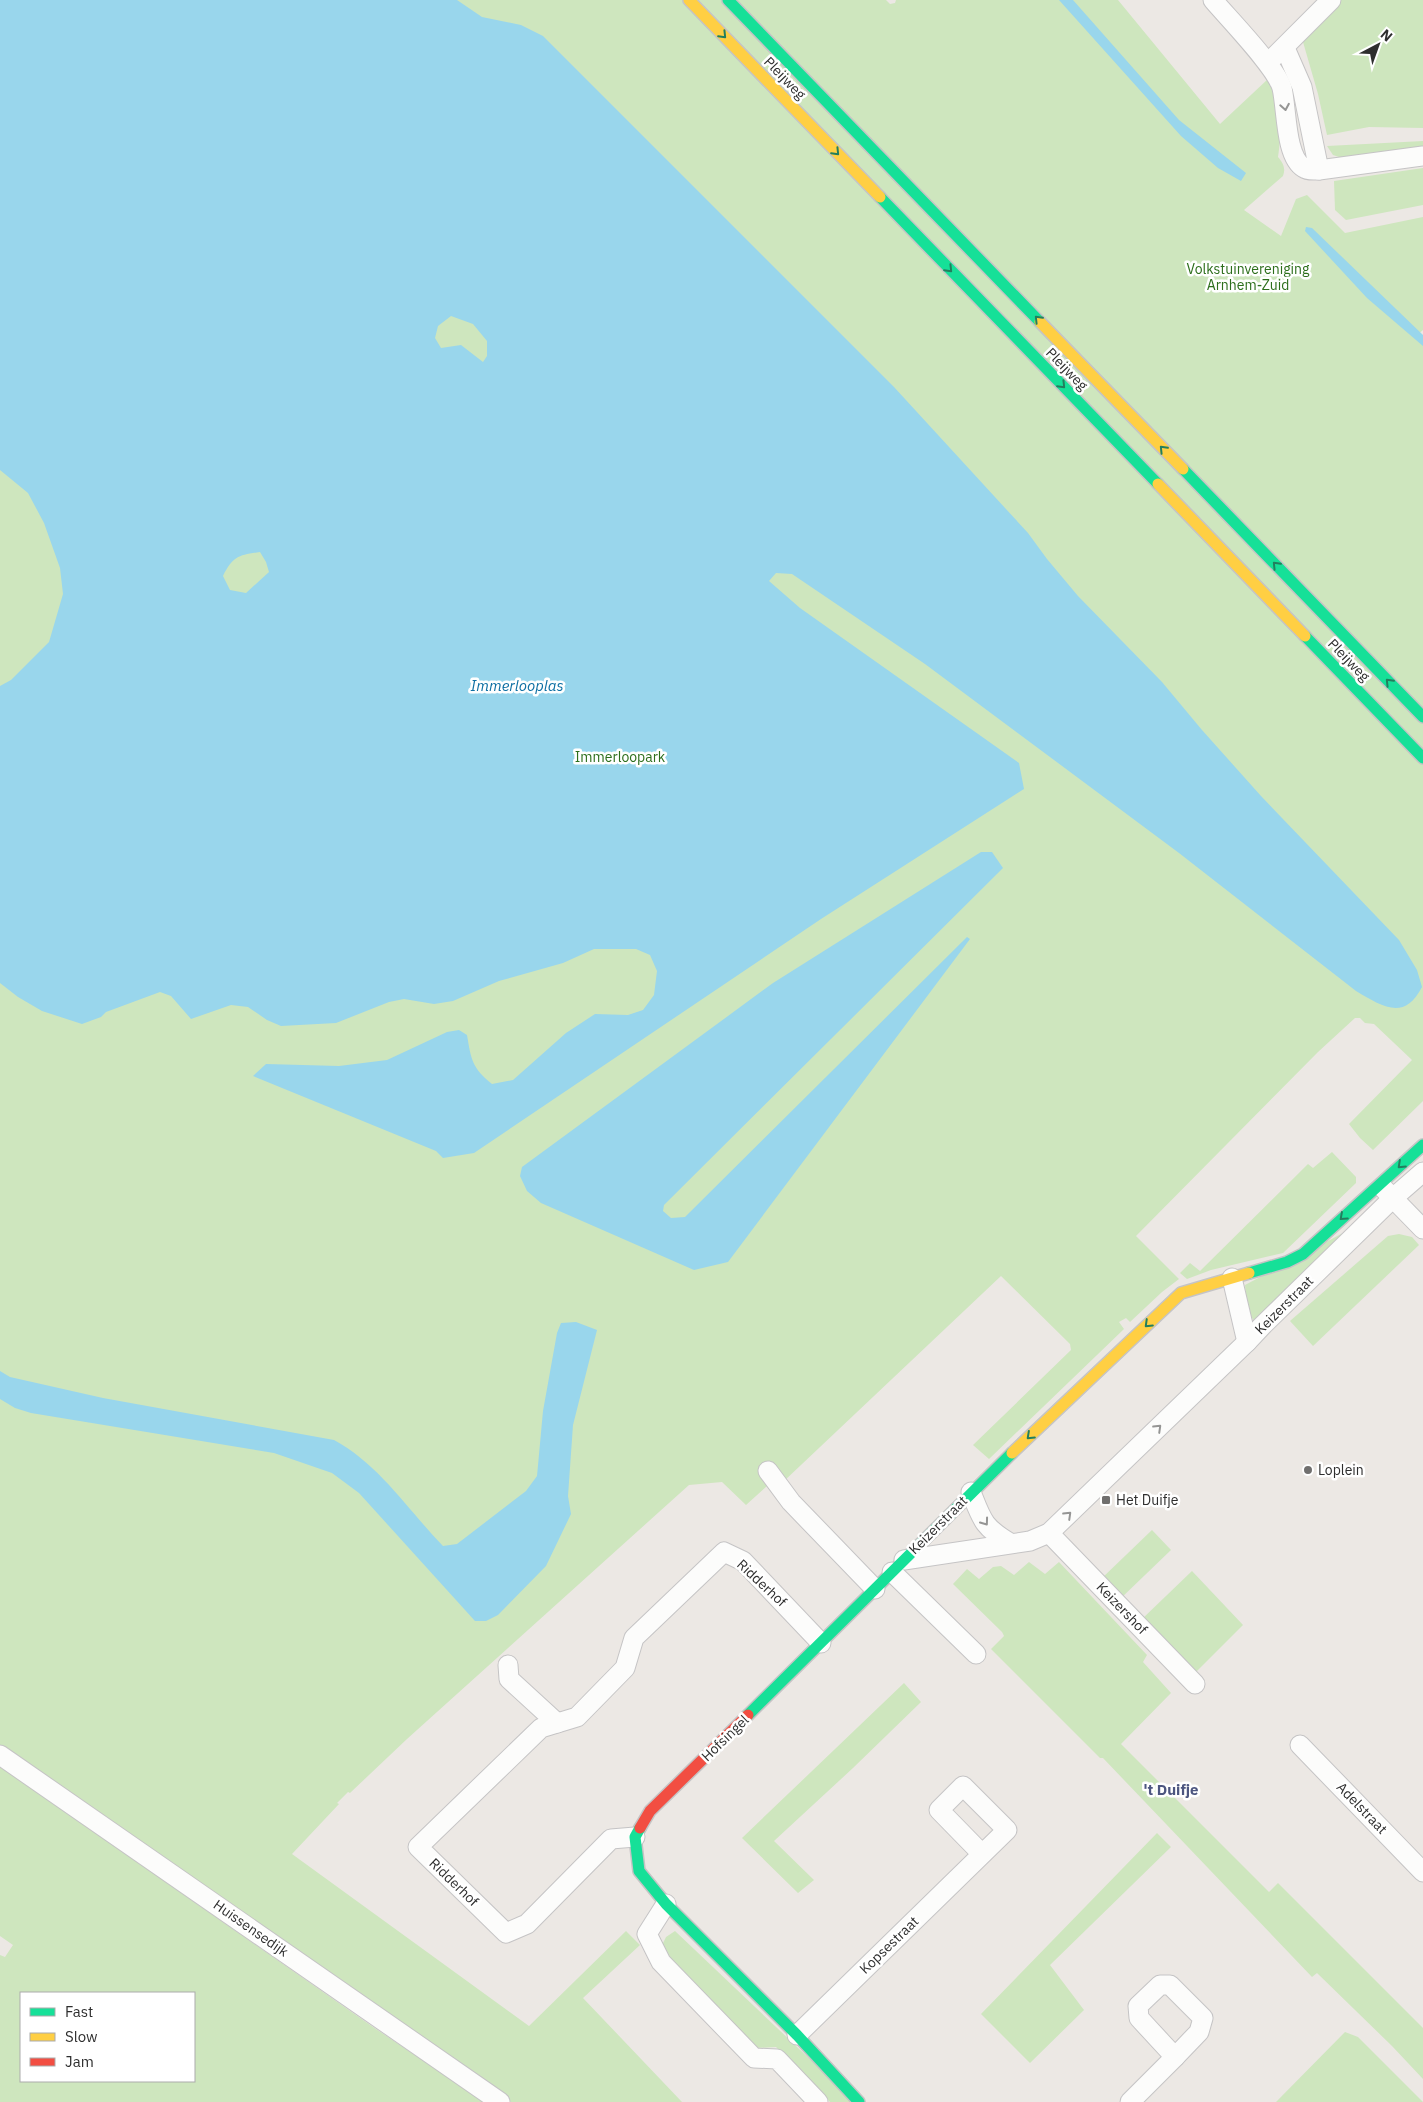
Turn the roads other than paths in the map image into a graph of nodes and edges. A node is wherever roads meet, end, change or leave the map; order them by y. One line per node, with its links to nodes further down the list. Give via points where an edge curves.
1 (689, 0): 10 (main road, Pleijweg, one-way to 10)
2 (728, 0): 9 (main road, Pleijweg, one-way to 2)
3 (1213, 0): 6 (street)
4 (1331, 0): 5 (street)
5 (1284, 48): 6 (street); 8 (street, via 1302,87)
6 (1266, 63): 8 (street, one-way to 8, via 1281,86 1296,161 1305,169)
7 (1423, 156): 8 (street)
8 (1319, 170)
9 (1423, 717)
10 (1423, 758)
11 (1423, 1145): 13 (main road, Keizerstraat, one-way to 13)
12 (1423, 1172): 14 (street, Keizerstraat)
13 (1380, 1185): 14 (street); 16 (main road, Keizerstraat, one-way to 16, via 1303,1254)
14 (1393, 1198): 15 (street); 17 (street, Keizerstraat)
15 (1423, 1229)
16 (1232, 1278): 17 (street); 19 (main road, Keizerstraat, one-way to 19, via 1181,1293)
17 (1247, 1342): 20 (street, Keizerstraat, one-way to 17)
18 (768, 1471): 23 (street, via 792,1502)
19 (971, 1492): 21 (street, one-way to 21, via 983,1522); 22 (main road, Keizerstraat)
20 (1049, 1533): 21 (street, Keizerstraat, via 1030,1541); 27 (street, Keizershof)
21 (1010, 1543): 22 (street, Keizerstraat)
22 (898, 1566): 23 (main road, Hofsingel); 25 (street)
23 (875, 1589): 24 (main road, Hofsingel)
24 (821, 1642): 28 (street, Ridderhof, via 743,1561 724,1552 634,1638 625,1668 576,1717); 31 (main road, Hofsingel, via 650,1811)
25 (976, 1654)
26 (508, 1665): 28 (street, via 509,1679)
27 (1195, 1684)
28 (556, 1723): 31 (street, Ridderhof, via 541,1728 418,1847 506,1933 527,1924 612,1838)
29 (1300, 1745): 33 (street, Adelstraat)
30 (0, 1755): 37 (street, Huissensedijk)
31 (635, 1837): 34 (main road, via 639,1870)
32 (982, 1854): 35 (street, Kopsestraat)
33 (1423, 1872)
34 (666, 1904): 35 (main road); 38 (street, via 647,1934 661,1962 754,2058 777,2059)
35 (797, 2035): 39 (main road)
36 (1175, 2057): 40 (street)
37 (500, 2102)
38 (818, 2102)
39 (859, 2102)
40 (1130, 2102)

